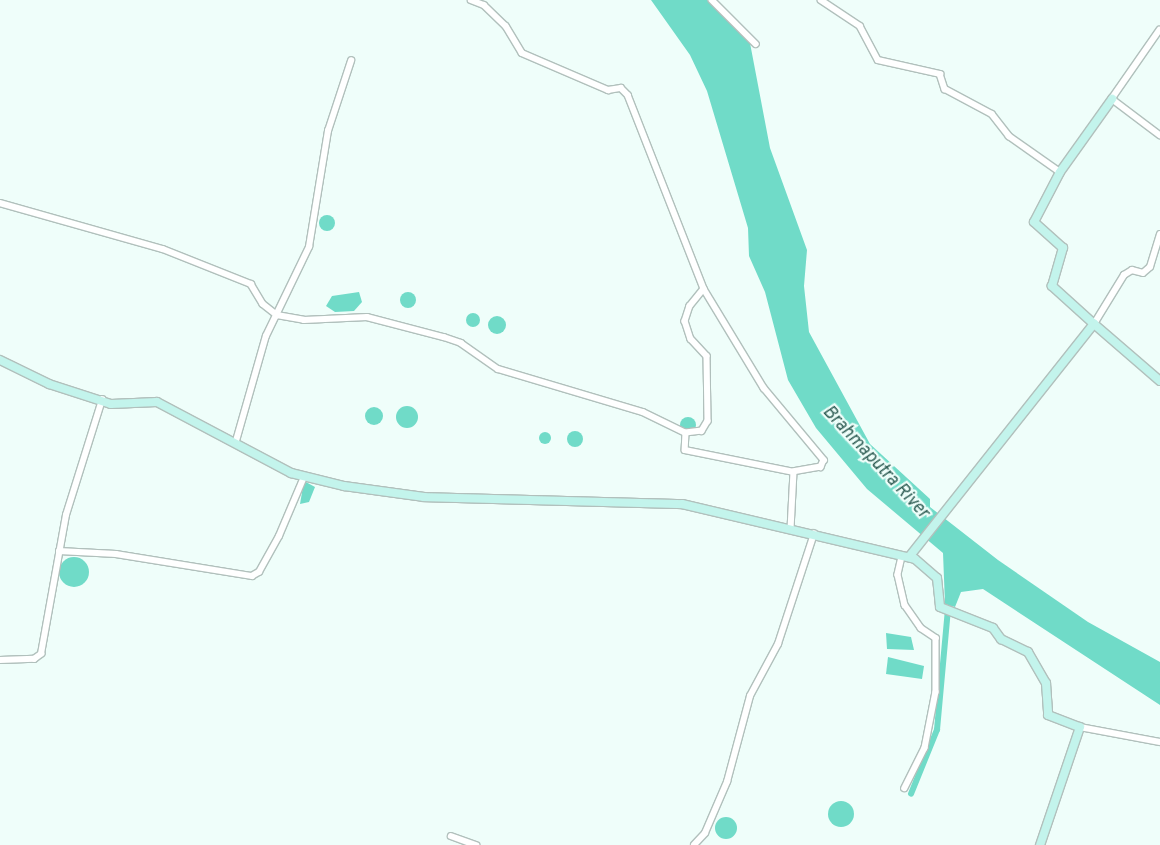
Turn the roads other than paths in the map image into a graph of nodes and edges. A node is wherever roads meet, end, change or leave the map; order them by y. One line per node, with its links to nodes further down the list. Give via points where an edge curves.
1 (471, 0): 12 (street, via 484,5 506,26 522,53 608,90 624,89)
2 (712, 0): 5 (street)
3 (820, 0): 9 (street, via 860,26 878,60 940,74 946,89 992,114 1009,136)
4 (1160, 30): 7 (street)
5 (756, 44)
6 (351, 61): 13 (street, via 328,131 309,247)
7 (1112, 99): 8 (street); 9 (street)
8 (1160, 135)
9 (1060, 172): 14 (street, via 1034,222 1063,248 1052,286)
10 (0, 203): 13 (street, via 163,249 251,284 263,304)
11 (1160, 234): 14 (street, via 1150,267 1143,273 1132,270 1124,275)
12 (704, 289): 18 (street, via 690,306 685,321 691,339 707,356 708,421 702,431); 20 (street, via 764,388 824,460 821,467)
13 (277, 315): 18 (street, via 304,320 367,317 444,337 461,343 498,370 643,412); 19 (street, via 256,363)
14 (1094, 324): 16 (street); 25 (street)
15 (0, 360): 17 (street, via 49,384)
16 (1160, 381)
17 (102, 400): 19 (street, via 117,406 157,402); 24 (street)
18 (686, 433): 20 (street, via 688,453)
19 (236, 442): 21 (street)
20 (794, 472): 22 (street)
21 (304, 476): 22 (street, via 379,493 424,497 682,504); 24 (street, via 279,536 259,572 252,576 116,554)
22 (791, 530): 23 (street)
23 (814, 534): 25 (street); 32 (street, via 778,644 750,696 727,782 705,833)
24 (59, 550): 26 (street, via 41,654 34,658)
25 (905, 557): 27 (street, via 937,578 942,608 993,628 1001,639 1028,652 1046,683 1048,716); 29 (street, via 898,576 905,605 921,628 936,638 936,692 926,748)
26 (0, 660)
27 (1080, 726): 28 (street); 33 (street)
28 (1160, 742)
29 (905, 788)
30 (451, 836): 31 (street)
31 (476, 845)
32 (694, 845)
33 (1040, 845)

